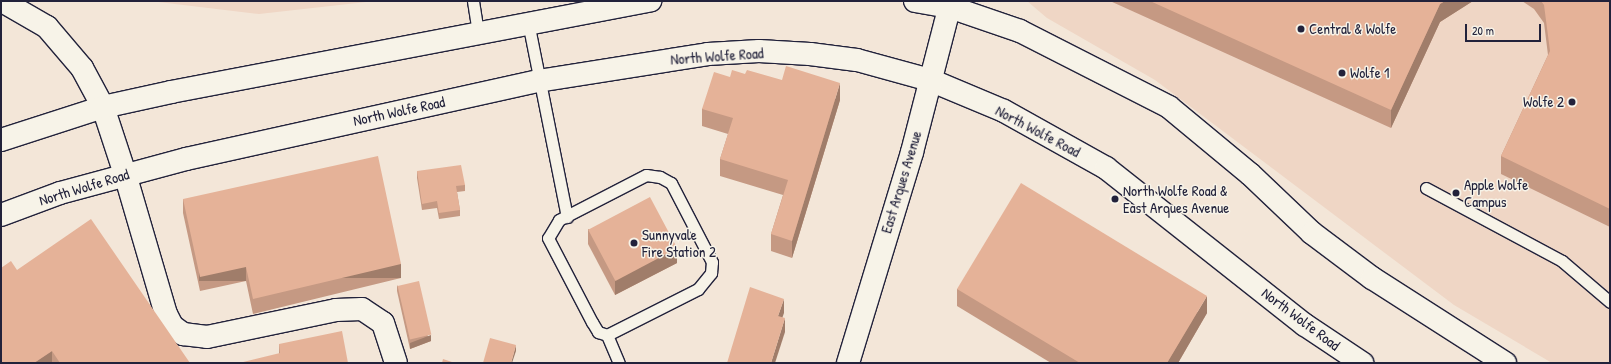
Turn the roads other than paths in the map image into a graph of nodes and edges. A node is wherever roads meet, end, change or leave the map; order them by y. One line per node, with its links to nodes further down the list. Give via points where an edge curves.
1 (473, 1): 7 (lane)
2 (650, 1): 6 (main road)
3 (915, 1): 4 (main road)
4 (951, 4): 8 (main road, East Arques Avenue); 22 (main road, via 1020,31 1169,107 1250,174 1312,233 1372,278)
5 (10, 6): 10 (main road, via 47,27 71,53)
6 (528, 22): 7 (main road); 9 (lane)
7 (478, 32): 10 (main road)
8 (930, 80): 9 (main road, North Wolfe Road, via 857,60 759,51 626,65); 20 (main road, East Arques Avenue); 21 (main road, North Wolfe Road, via 1004,111 1129,183 1305,325)
9 (538, 81): 12 (main road, North Wolfe Road); 15 (lane)
10 (102, 107): 11 (main road); 12 (main road)
11 (1, 140)
12 (125, 174): 14 (main road, North Wolfe Road, via 60,193); 18 (main road, via 166,314 172,326 183,334 206,337 336,310 362,309 383,323)
13 (1426, 188): 16 (lane, via 1562,261)
14 (1, 215)
15 (567, 216): 17 (lane, via 552,228 550,246 598,332); 17 (lane, via 646,175 660,177 671,183 712,262 711,273 698,289)
16 (1610, 302)
17 (607, 335): 19 (lane)
18 (396, 363)
19 (619, 363)
20 (848, 363)
21 (1362, 363)
22 (1505, 363)

